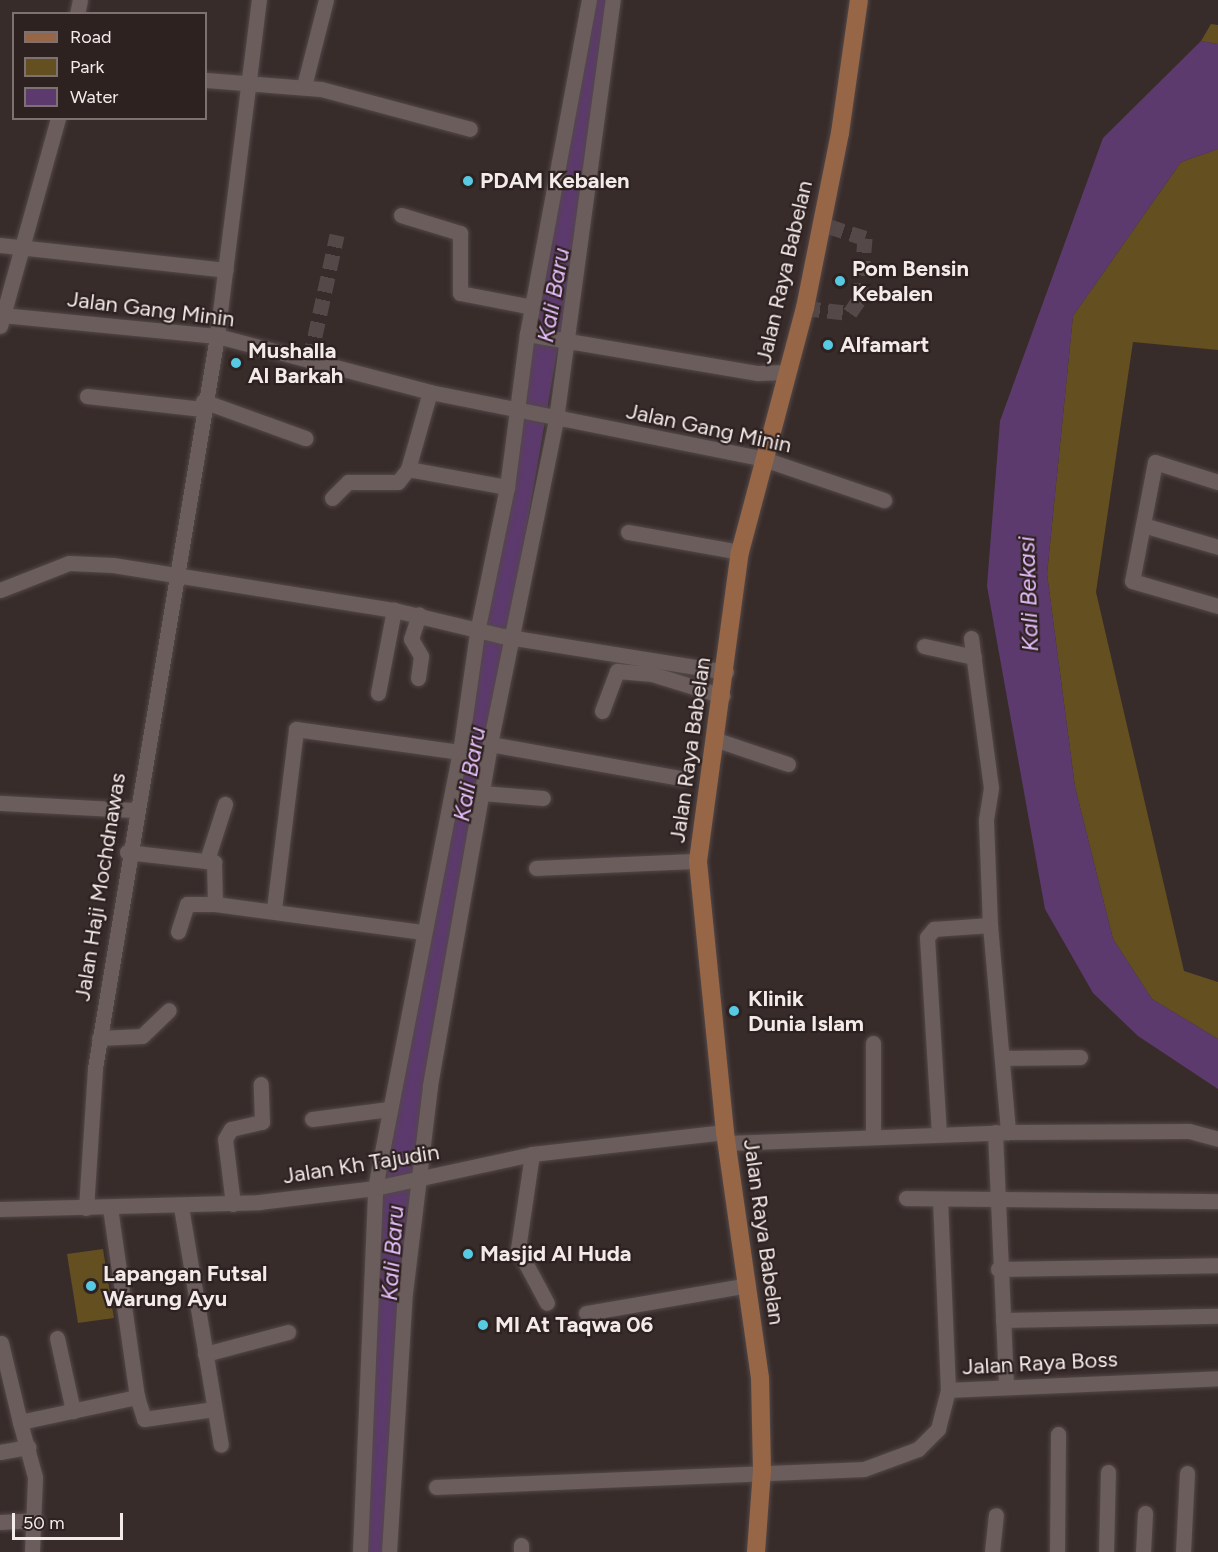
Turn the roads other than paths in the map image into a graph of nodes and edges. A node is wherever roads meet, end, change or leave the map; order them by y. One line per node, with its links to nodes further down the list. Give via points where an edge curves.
1 (259, 0): 7 (street, Jalan Haji Mochdnawas)
2 (326, 0): 8 (street)
3 (590, 0): 15 (street)
4 (613, 0): 19 (street)
5 (859, 0): 20 (main road, Jalan Raya Babelan, via 840,133 805,308)
6 (207, 80): 7 (street)
7 (245, 82): 8 (street); 14 (street, Jalan Haji Mochdnawas)
8 (304, 86): 10 (street)
9 (57, 120): 13 (street)
10 (470, 129)
11 (401, 215): 15 (street, via 460,233 460,293)
12 (0, 245): 13 (street)
13 (25, 247): 14 (street); 16 (street)
14 (226, 270): 18 (street, Jalan Haji Mochdnawas)
15 (532, 307): 17 (street)
16 (1, 321): 18 (street, Jalan Gang Minin)
17 (532, 335): 19 (street); 24 (street)
18 (217, 336): 21 (street, Jalan Gang Minin); 23 (street, Jalan Haji Mochdnawas)
19 (564, 340): 20 (street, via 758,373); 25 (street)
20 (785, 372): 27 (main road, Jalan Raya Babelan)
21 (430, 392): 24 (street, Jalan Gang Minin); 28 (street)
22 (87, 396): 23 (street)
23 (202, 405): 26 (street); 37 (street, Jalan Haji Mochdnawas)
24 (519, 412): 25 (street, Jalan Gang Minin); 30 (street)
25 (552, 418): 27 (street, Jalan Gang Minin); 42 (street)
26 (305, 438)
27 (764, 459): 32 (street, Jalan Gang Minin); 36 (main road, Jalan Raya Babelan)
28 (408, 469): 30 (street); 31 (street, via 398,482 348,482)
29 (1218, 482): 33 (street, via 1155,462)
30 (507, 487): 42 (street)
31 (332, 498)
32 (884, 500)
33 (1143, 525): 35 (street); 39 (street, via 1132,581)
34 (628, 532): 36 (street)
35 (1218, 547)
36 (740, 552): 46 (main road, Jalan Raya Babelan)
37 (174, 574): 38 (street, via 69,563); 40 (street); 60 (street, Jalan Haji Mochdnawas)
38 (0, 590)
39 (1218, 606)
40 (394, 610): 41 (street); 48 (street)
41 (419, 614): 42 (street); 47 (street, via 411,639 421,657)
42 (495, 635): 46 (street); 52 (street); 53 (street)
43 (971, 638): 45 (street)
44 (924, 645): 45 (street)
45 (974, 657): 67 (street, via 991,788 986,821)
46 (726, 672): 49 (main road, Jalan Raya Babelan)
47 (418, 678)
48 (378, 693)
49 (723, 696): 50 (street, via 652,674 617,671); 51 (main road, Jalan Raya Babelan)
50 (602, 711)
51 (714, 739): 54 (street); 63 (main road, Jalan Raya Babelan)
52 (490, 744): 55 (street); 56 (street)
53 (460, 752): 66 (street, via 296,729); 69 (street)
54 (788, 764)
55 (681, 778)
56 (482, 793): 57 (street); 84 (street)
57 (543, 798)
58 (0, 803): 60 (street)
59 (225, 804): 62 (street)
60 (135, 810): 61 (street, Jalan Haji Mochdnawas)
61 (127, 852): 62 (street); 71 (street, Jalan Haji Mochdnawas)
62 (207, 860): 65 (street, via 215,864)
63 (698, 861): 64 (street); 81 (main road, Jalan Raya Babelan)
64 (536, 868)
65 (215, 904): 66 (street); 68 (street, via 188,904)
66 (274, 909): 69 (street)
67 (990, 925): 74 (street); 79 (street, via 934,929 927,937)
68 (178, 932)
69 (423, 932): 76 (street)
70 (169, 1011): 71 (street, via 142,1036)
71 (99, 1038): 92 (street, Jalan Haji Mochdnawas)
72 (873, 1042): 80 (street)
73 (1080, 1057): 74 (street)
74 (1003, 1058): 78 (street)
75 (261, 1084): 90 (street, via 262,1122 231,1129 225,1139)
76 (389, 1109): 77 (street); 85 (street)
77 (312, 1119)
78 (1001, 1132): 79 (street, Jalan Kh Tajudin); 82 (street, Jalan Kh Tajudin, via 1189,1131); 87 (street)
79 (939, 1134): 80 (street, Jalan Kh Tajudin)
80 (873, 1135): 81 (street, Jalan Kh Tajudin)
81 (726, 1138): 83 (street, Jalan Kh Tajudin); 97 (main road, Jalan Raya Babelan)
82 (1218, 1139)
83 (532, 1154): 84 (street, Jalan Kh Tajudin); 98 (street, via 518,1249)
84 (412, 1181): 85 (street, Jalan Kh Tajudin); 127 (street)
85 (382, 1187): 90 (street, Jalan Kh Tajudin); 126 (street)
86 (906, 1198): 88 (street)
87 (995, 1198): 88 (street); 89 (street); 96 (street)
88 (940, 1200): 108 (street)
89 (1218, 1201)
90 (233, 1204): 91 (street, Jalan Kh Tajudin)
91 (181, 1207): 93 (street, Jalan Kh Tajudin); 105 (street)
92 (86, 1208): 93 (street, Jalan Kh Tajudin); 94 (street, Jalan Kh Tajudin)
93 (110, 1208): 109 (street)
94 (0, 1209)
95 (1218, 1265): 96 (street)
96 (998, 1269): 101 (street)
97 (748, 1285): 99 (street); 117 (main road, Jalan Raya Babelan, via 760,1378)
98 (547, 1303)
99 (586, 1313)
100 (1218, 1316): 101 (street)
101 (1003, 1320): 107 (street)
102 (288, 1332): 105 (street)
103 (57, 1338): 111 (street)
104 (1, 1343): 112 (street)
105 (205, 1354): 110 (street)
106 (1218, 1378): 107 (street, Jalan Raya Boss)
107 (1006, 1385): 108 (street, Jalan Raya Boss)
108 (948, 1390): 117 (street, Jalan Raya Boss, via 934,1436 900,1459 864,1469)
109 (137, 1397): 110 (street, via 144,1419); 111 (street)
110 (214, 1408): 114 (street)
111 (73, 1411): 112 (street)
112 (20, 1422): 115 (street)
113 (1058, 1434): 130 (street)
114 (220, 1445)
115 (29, 1447): 116 (street); 123 (street)
116 (0, 1452)
117 (762, 1471): 120 (street, Jalan Raya Boss); 128 (main road, Jalan Raya Babelan)
118 (1108, 1472): 131 (street)
119 (1187, 1473): 133 (street)
120 (436, 1487)
121 (1145, 1514): 132 (street)
122 (996, 1515): 129 (street)
123 (36, 1520): 124 (street); 125 (street)
124 (0, 1521)
125 (32, 1552)
126 (360, 1552)
127 (389, 1552)
128 (756, 1552)
129 (992, 1552)
130 (1057, 1552)
131 (1106, 1552)
132 (1143, 1552)
133 (1183, 1552)

